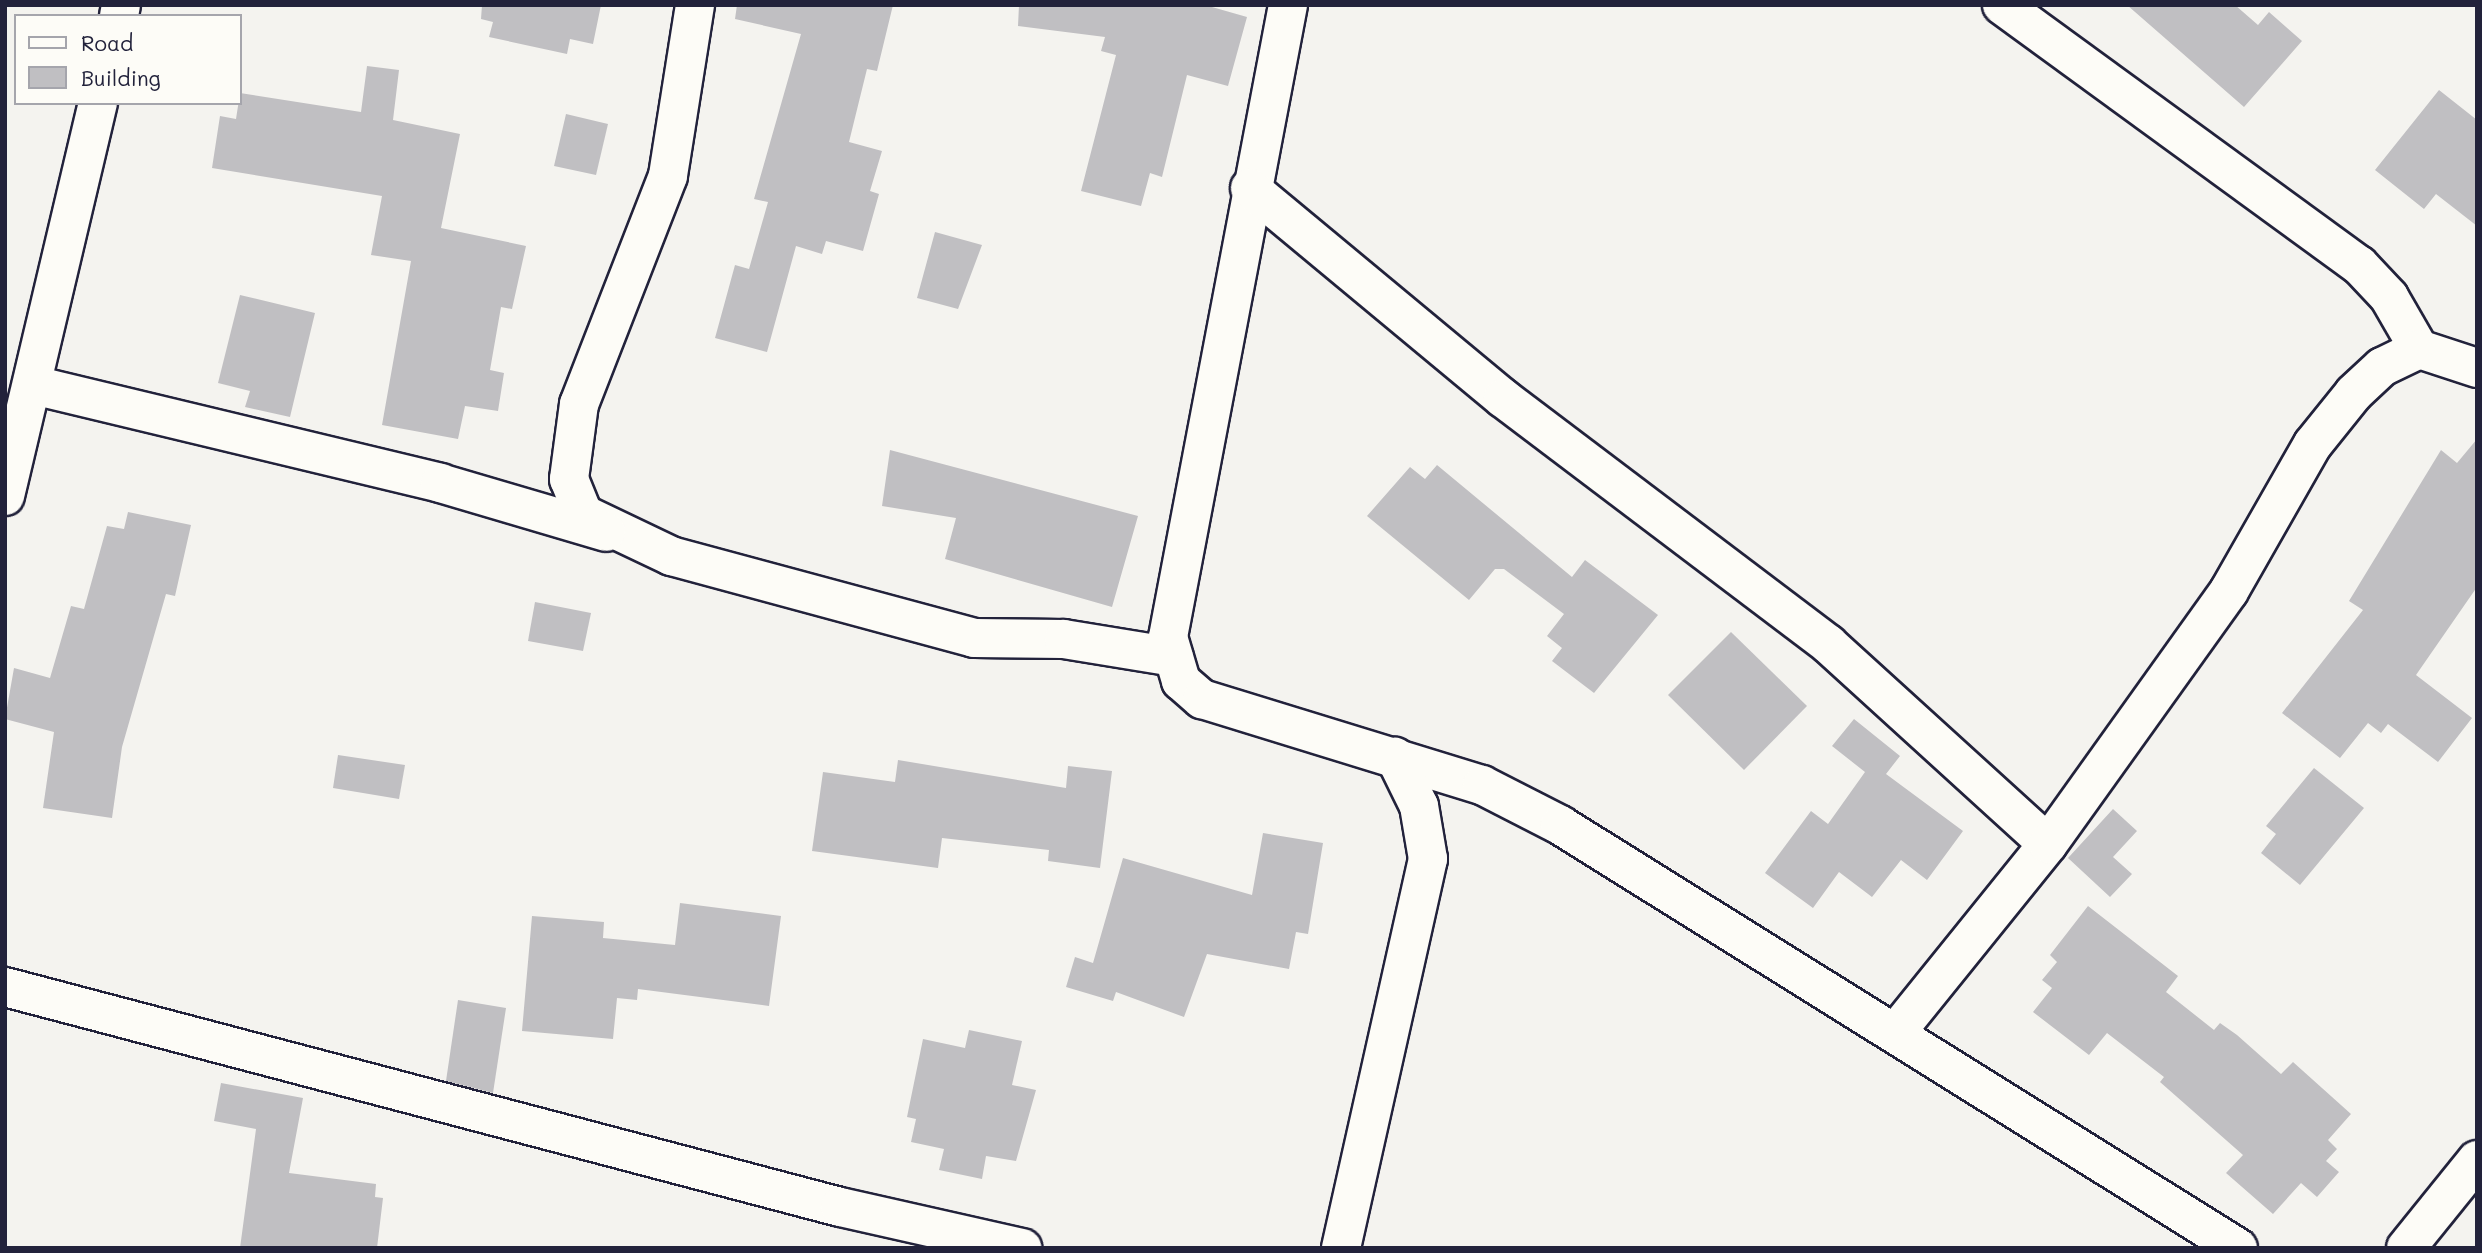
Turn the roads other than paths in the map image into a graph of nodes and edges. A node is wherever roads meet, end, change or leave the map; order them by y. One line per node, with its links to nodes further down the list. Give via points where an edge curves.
1 (695, 5): 10 (street, via 668,176 579,404 569,479 583,514)
2 (1287, 5): 5 (street)
3 (2016, 9): 6 (street, via 2359,265 2389,298)
4 (98, 105): 8 (street)
5 (1250, 188): 11 (street, via 1167,636); 13 (street, via 1503,398 1828,644)
6 (2419, 349): 7 (street); 13 (street, via 2382,367 2313,444 2229,591)
7 (2477, 368)
8 (33, 385): 9 (street); 10 (street, via 440,483)
9 (5, 496)
10 (615, 534): 11 (street, via 671,555 974,638 1064,639)
11 (1174, 657): 12 (street, via 1181,681 1202,699)
12 (1395, 757): 15 (street, via 1482,785 1560,825); 18 (street, via 1419,806 1428,859)
13 (2048, 844): 15 (street)
14 (5, 987): 17 (street, via 839,1207)
15 (1897, 1031): 19 (street)
16 (2472, 1171): 20 (street)
17 (1022, 1248)
18 (1342, 1248)
19 (2238, 1248)
20 (2406, 1248)

